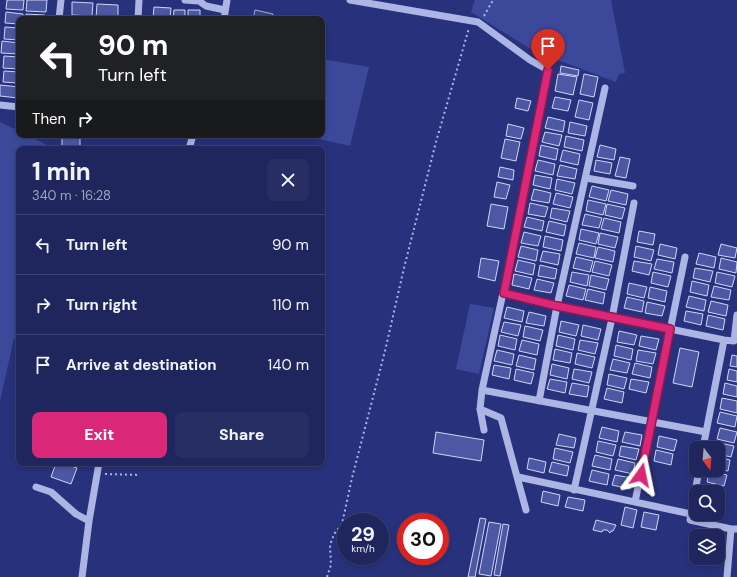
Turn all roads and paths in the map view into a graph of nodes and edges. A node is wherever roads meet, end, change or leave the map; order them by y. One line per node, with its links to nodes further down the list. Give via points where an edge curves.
1 (61, 0): 9 (street)
2 (140, 0): 10 (street)
3 (185, 0): 7 (street)
4 (227, 0): 8 (street)
5 (350, 0): 12 (street)
6 (493, 0): 13 (path)
7 (199, 1): 8 (street, via 206,6)
8 (225, 10): 11 (street)
9 (59, 16)
10 (138, 16)
11 (224, 16)
12 (472, 21): 13 (street); 48 (path, via 436,142 342,524 330,545 331,565)
13 (480, 24): 21 (street, via 548,70)
14 (605, 88): 17 (street)
15 (0, 105): 16 (street)
16 (16, 107)
17 (586, 178): 18 (street); 22 (street)
18 (633, 186)
19 (634, 203): 24 (street)
20 (685, 257): 25 (street)
21 (504, 293): 22 (street); 27 (street)
22 (557, 306): 24 (street); 28 (street)
23 (737, 315): 26 (street, via 734,341)
24 (612, 318): 25 (street); 30 (street)
25 (670, 329): 26 (street); 31 (street)
26 (724, 340): 33 (street)
27 (482, 390): 28 (street); 29 (street)
28 (539, 401): 30 (street)
29 (480, 409): 32 (street); 38 (street, via 501,418)
30 (592, 411): 31 (street); 40 (street)
31 (652, 422): 33 (street); 41 (street)
32 (484, 430)
33 (706, 432): 34 (street)
34 (704, 441)
35 (98, 466): 36 (street)
36 (97, 473): 37 (path); 44 (street)
37 (140, 475)
38 (518, 477): 40 (street); 42 (street)
39 (36, 486): 44 (street, via 51,492 76,514)
40 (574, 490): 41 (street)
41 (635, 502): 43 (street)
42 (526, 510)
43 (689, 514)
44 (89, 521): 47 (street)
45 (695, 521): 46 (street)
46 (734, 529): 49 (street)
47 (82, 577)
48 (327, 577)
49 (727, 577)

